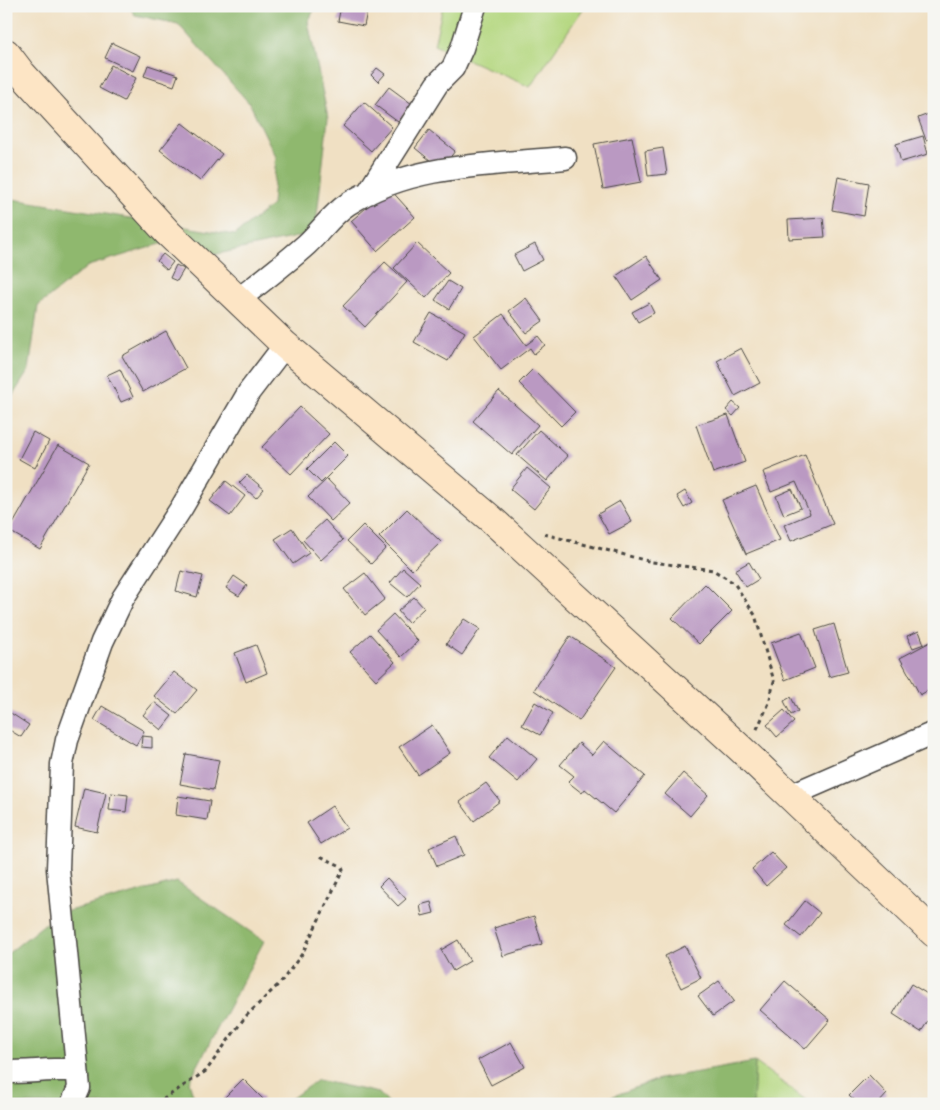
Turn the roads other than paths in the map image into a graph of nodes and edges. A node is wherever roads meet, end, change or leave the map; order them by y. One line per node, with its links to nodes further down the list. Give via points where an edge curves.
1 (475, 6): 4 (street, via 453,68 437,84)
2 (6, 53): 5 (main road, via 168,233)
3 (565, 158): 4 (street, via 459,166 426,172)
4 (368, 193): 5 (street, via 331,217 308,242)
5 (239, 299): 6 (main road)
6 (285, 345): 8 (main road, via 490,519); 10 (street, via 249,392 172,524 123,598 102,642 67,740 62,764 58,868)
7 (934, 733): 8 (street)
8 (790, 796): 9 (main road)
9 (934, 933)
10 (77, 1070): 11 (street); 12 (street, via 79,1088)
11 (6, 1072)
12 (72, 1104)

